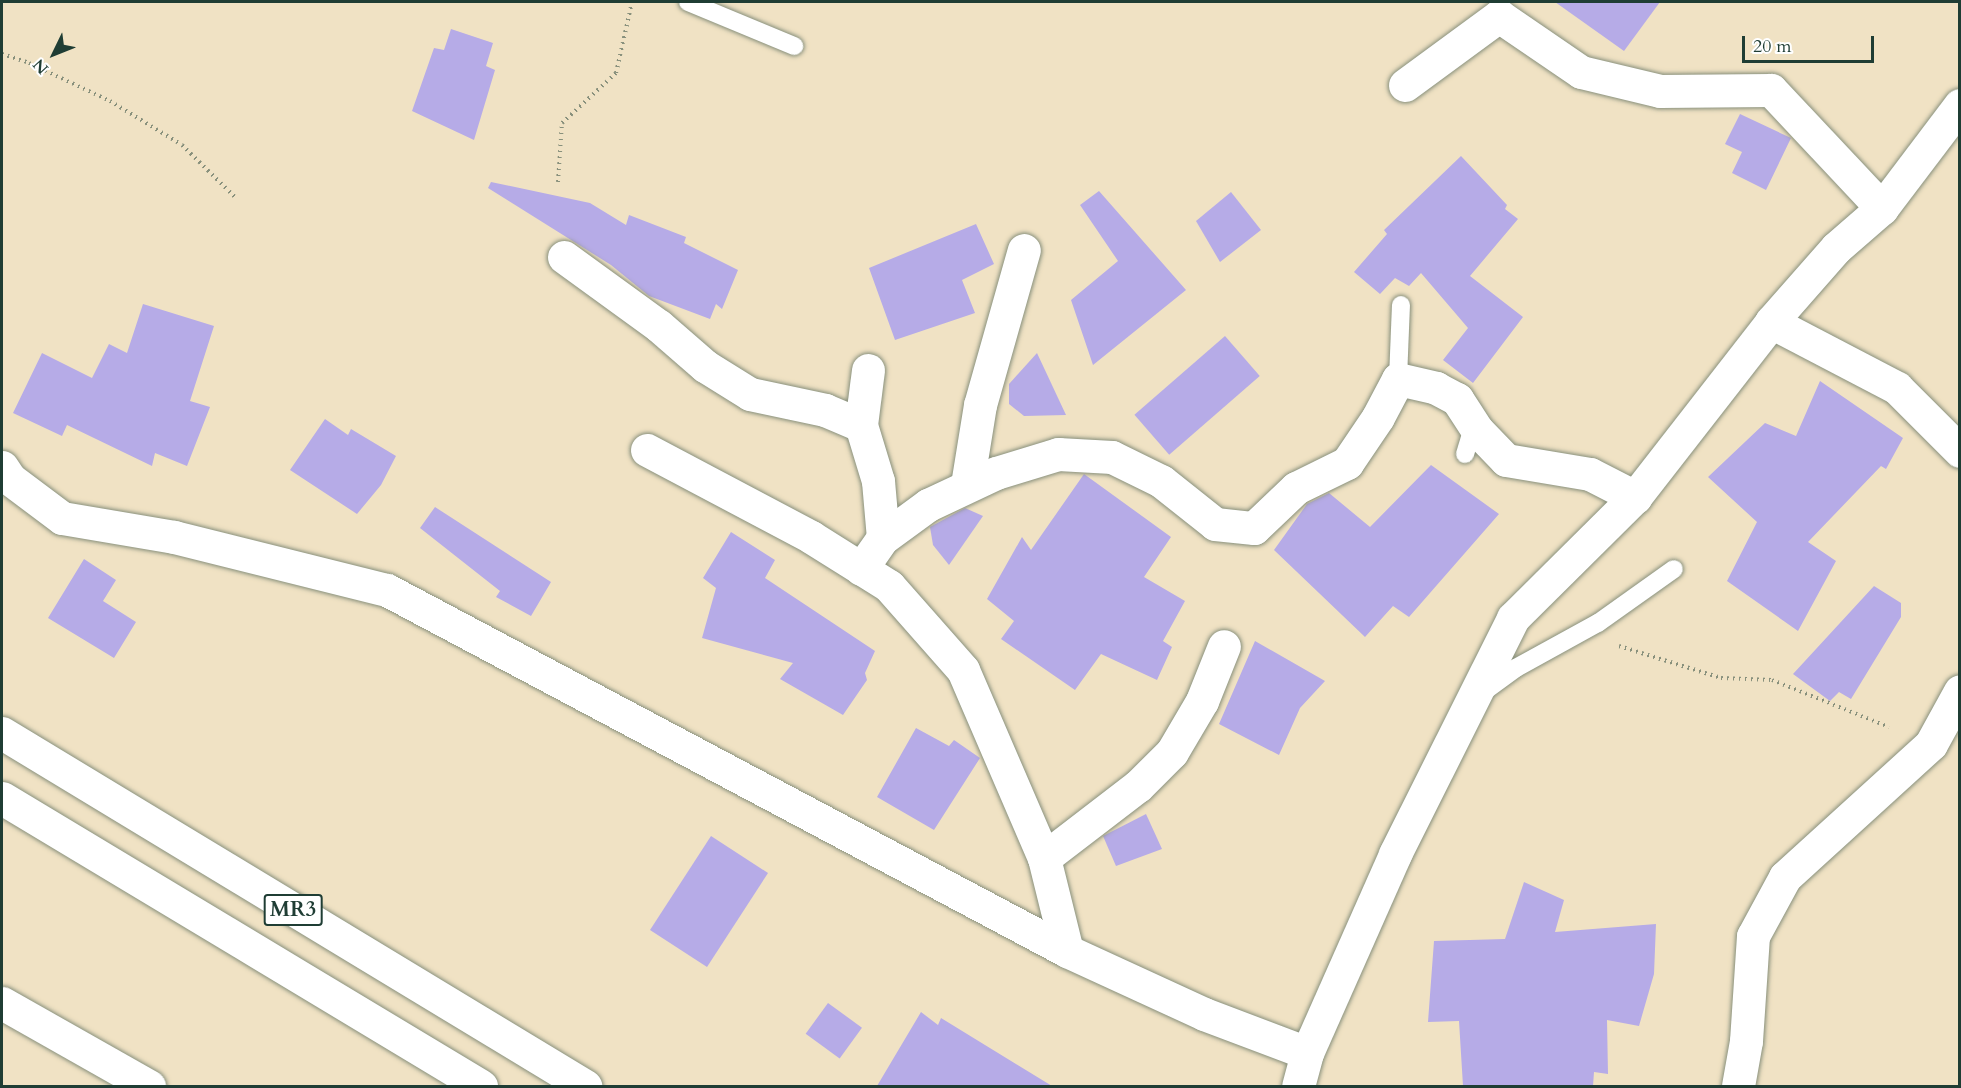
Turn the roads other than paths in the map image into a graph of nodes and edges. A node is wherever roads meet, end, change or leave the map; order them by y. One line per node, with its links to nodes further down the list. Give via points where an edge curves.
1 (688, 2): 3 (lane)
2 (1497, 9): 4 (main road); 6 (main road, via 1581,72 1660,91 1771,90)
3 (794, 46)
4 (1405, 85)
5 (1959, 105): 6 (main road)
6 (1882, 208): 10 (main road, via 1836,248)
7 (1024, 250): 17 (main road, via 980,405)
8 (564, 257): 13 (main road, via 659,326 705,366 750,394 825,410)
9 (1401, 305): 12 (lane)
10 (1771, 322): 15 (main road, via 1897,388); 18 (main road)
11 (868, 370): 13 (main road)
12 (1398, 379): 17 (main road, via 1347,463 1296,488 1254,528 1215,524 1161,481 1112,457 1058,454 1029,460); 18 (main road, via 1436,388 1456,399 1469,439 1506,460 1590,474)
13 (861, 425): 19 (main road, via 878,481)
14 (646, 450): 20 (main road, via 810,537)
15 (1959, 451)
16 (2, 467): 28 (main road, via 10,479 62,518 174,537 387,590)
17 (967, 485): 19 (main road, via 928,505)
18 (1635, 497): 24 (main road, via 1513,618)
19 (883, 538): 20 (main road)
20 (861, 569): 27 (main road, via 889,586 963,670)
21 (1674, 569): 24 (lane)
22 (1224, 646): 27 (main road, via 1202,701 1173,752 1138,786)
23 (1959, 691): 35 (main road, via 1931,744 1785,877 1753,936 1746,1041)
24 (1473, 699): 30 (main road, via 1395,854)
25 (2, 733): 33 (main road, MR3)
26 (2, 798): 32 (main road, MR3)
27 (1044, 858): 28 (main road)
28 (1067, 951): 30 (main road, via 1204,1014)
29 (2, 1003): 31 (main road)
30 (1307, 1053): 34 (main road)
31 (149, 1086)
32 (481, 1086)
33 (585, 1086)
34 (1298, 1086)
35 (1738, 1086)

